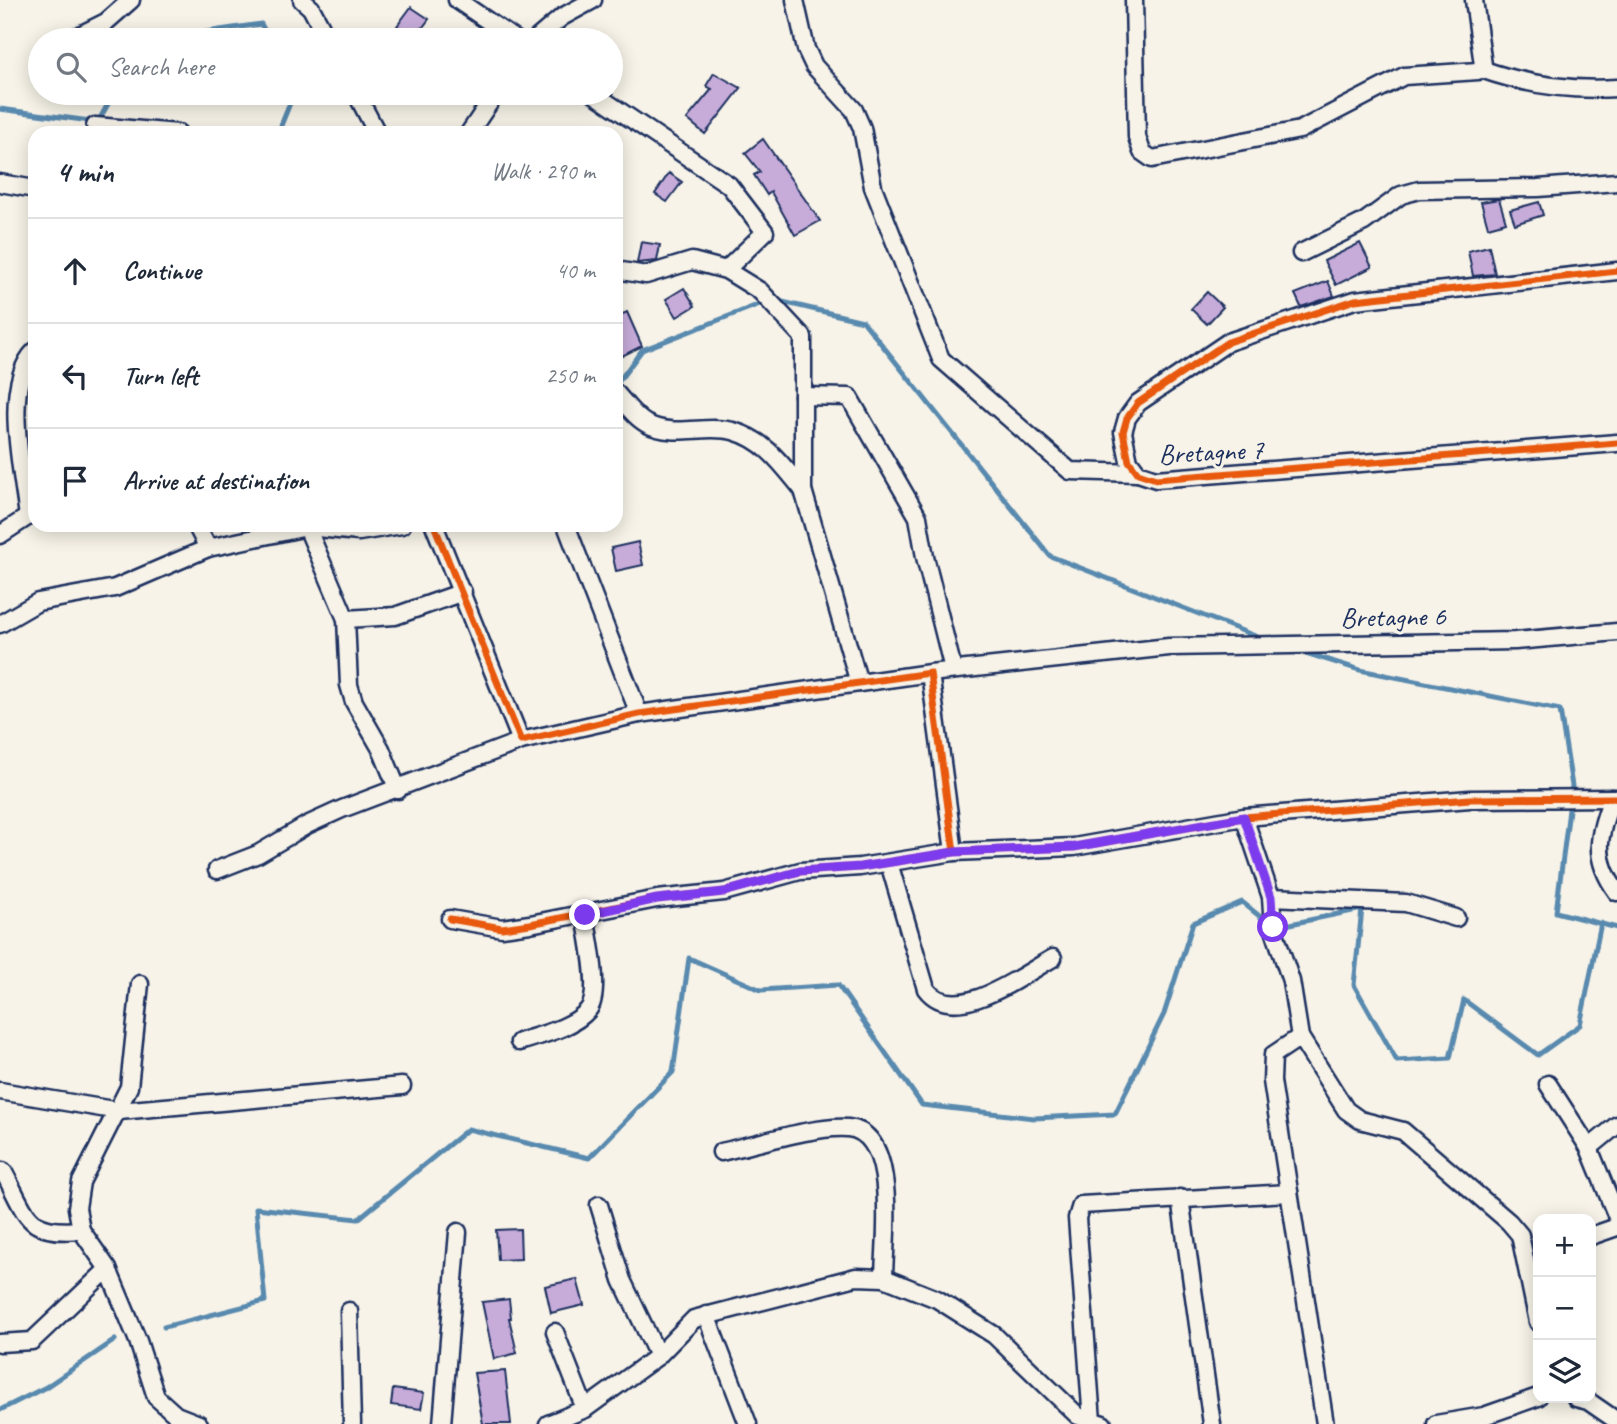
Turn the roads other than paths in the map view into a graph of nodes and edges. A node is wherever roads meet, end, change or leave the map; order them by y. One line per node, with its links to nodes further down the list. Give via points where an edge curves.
1 (131, 0): 8 (street)
2 (302, 0): 9 (street)
3 (457, 0): 10 (street)
4 (593, 0): 11 (street)
5 (795, 0): 30 (street, via 814,66 854,110 862,128 873,187 941,359 1070,471)
6 (1134, 0): 12 (street, via 1137,136 1142,152 1152,159 1300,130 1404,76)
7 (1474, 0): 12 (street)
8 (94, 28)
9 (322, 28)
10 (498, 28)
11 (549, 28)
12 (1481, 69): 13 (street, via 1532,84)
13 (1617, 89)
14 (362, 105): 17 (street)
15 (488, 105): 18 (street)
16 (611, 105): 23 (street, via 729,185 765,232)
17 (373, 126)
18 (474, 126)
19 (1617, 182): 22 (street, via 1419,190 1401,195 1364,222)
20 (0, 184): 21 (street)
21 (28, 188)
22 (1301, 253)
23 (726, 270): 24 (street, via 692,261 646,275); 27 (street, via 760,291 803,337)
24 (623, 271)
25 (1617, 271): 30 (street, Bretagne 7, via 1354,300 1228,342 1138,403 1127,418 1124,447)
26 (28, 358): 31 (street, via 17,385)
27 (803, 396): 32 (street); 45 (street, via 849,397 918,516)
28 (623, 400): 32 (street, via 645,423 660,429 733,431 755,440 774,454)
29 (1617, 443): 30 (street, Bretagne 7, via 1156,479)
30 (1138, 473)
31 (28, 487)
32 (803, 491): 47 (street)
33 (28, 517): 39 (street)
34 (200, 532): 40 (street)
35 (279, 532): 40 (street)
36 (309, 532): 42 (street)
37 (437, 532): 41 (street)
38 (569, 532): 48 (street)
39 (0, 535)
40 (208, 548): 43 (street, via 115,587 38,602)
41 (463, 592): 42 (street, via 395,616); 49 (street)
42 (346, 619): 50 (street, via 354,702)
43 (0, 624)
44 (1617, 632): 45 (street, Bretagne 6, via 1515,641 1169,647)
45 (953, 669): 46 (street, Bretagne 6)
46 (930, 673): 47 (street, Bretagne 6); 53 (street)
47 (859, 683): 48 (street, Bretagne 6)
48 (639, 714): 49 (street, Bretagne 6)
49 (521, 741): 50 (street, Bretagne 6)
50 (398, 790): 55 (street, Bretagne 6, via 342,809 258,855)
51 (1614, 798): 52 (street, via 1470,799); 56 (street, via 1599,833 1602,872)
52 (1244, 817): 53 (street, via 1074,847); 57 (street)
53 (954, 852): 54 (street)
54 (889, 863): 58 (street, via 800,871 724,892 657,899); 61 (street, via 926,989 934,999 971,1003)
55 (217, 870)
56 (1617, 892)
57 (1271, 897): 59 (street, via 1406,903); 63 (street, via 1273,927 1291,981)
58 (585, 915): 60 (street, via 502,928); 64 (street, via 592,1004 572,1021)
59 (1456, 918)
60 (450, 919)
61 (1053, 958)
62 (139, 984): 68 (street, via 133,1070)
63 (1300, 1037): 73 (street, via 1273,1055 1272,1081); 80 (street, via 1346,1110 1360,1120 1403,1132 1509,1222)
64 (519, 1042)
65 (1548, 1084): 70 (street)
66 (402, 1086): 68 (street)
67 (0, 1091): 68 (street)
68 (119, 1111): 77 (street, via 81,1182 77,1208)
69 (1617, 1125): 70 (street)
70 (1590, 1148): 76 (street)
71 (721, 1152): 83 (street, via 821,1131 849,1128 866,1135 886,1179)
72 (2, 1171): 77 (street, via 36,1226 56,1232)
73 (1289, 1193): 74 (street); 101 (street)
74 (1180, 1198): 94 (street, via 1087,1203 1078,1211); 100 (street)
75 (599, 1205): 88 (street, via 622,1280)
76 (1615, 1229): 79 (street)
77 (81, 1230): 81 (street)
78 (457, 1232): 97 (street)
79 (1596, 1235)
80 (1531, 1256): 82 (street)
81 (108, 1269): 87 (street, via 32,1341); 95 (street, via 156,1397 176,1415)
82 (1533, 1277)
83 (884, 1278): 85 (street, via 856,1276); 94 (street, via 937,1299 994,1335)
84 (349, 1311): 96 (street)
85 (706, 1315): 88 (street, via 694,1319); 99 (street)
86 (555, 1332): 91 (street)
87 (0, 1343)
88 (658, 1356): 91 (street)
89 (1533, 1399): 93 (street)
90 (1591, 1403): 92 (street)
91 (585, 1409): 98 (street)
92 (1616, 1418)
93 (1484, 1420): 102 (street)
94 (1086, 1421)
95 (199, 1424)
96 (352, 1424)
97 (442, 1424)
98 (548, 1424)
99 (748, 1424)
100 (1212, 1424)
101 (1325, 1424)
102 (1436, 1424)

